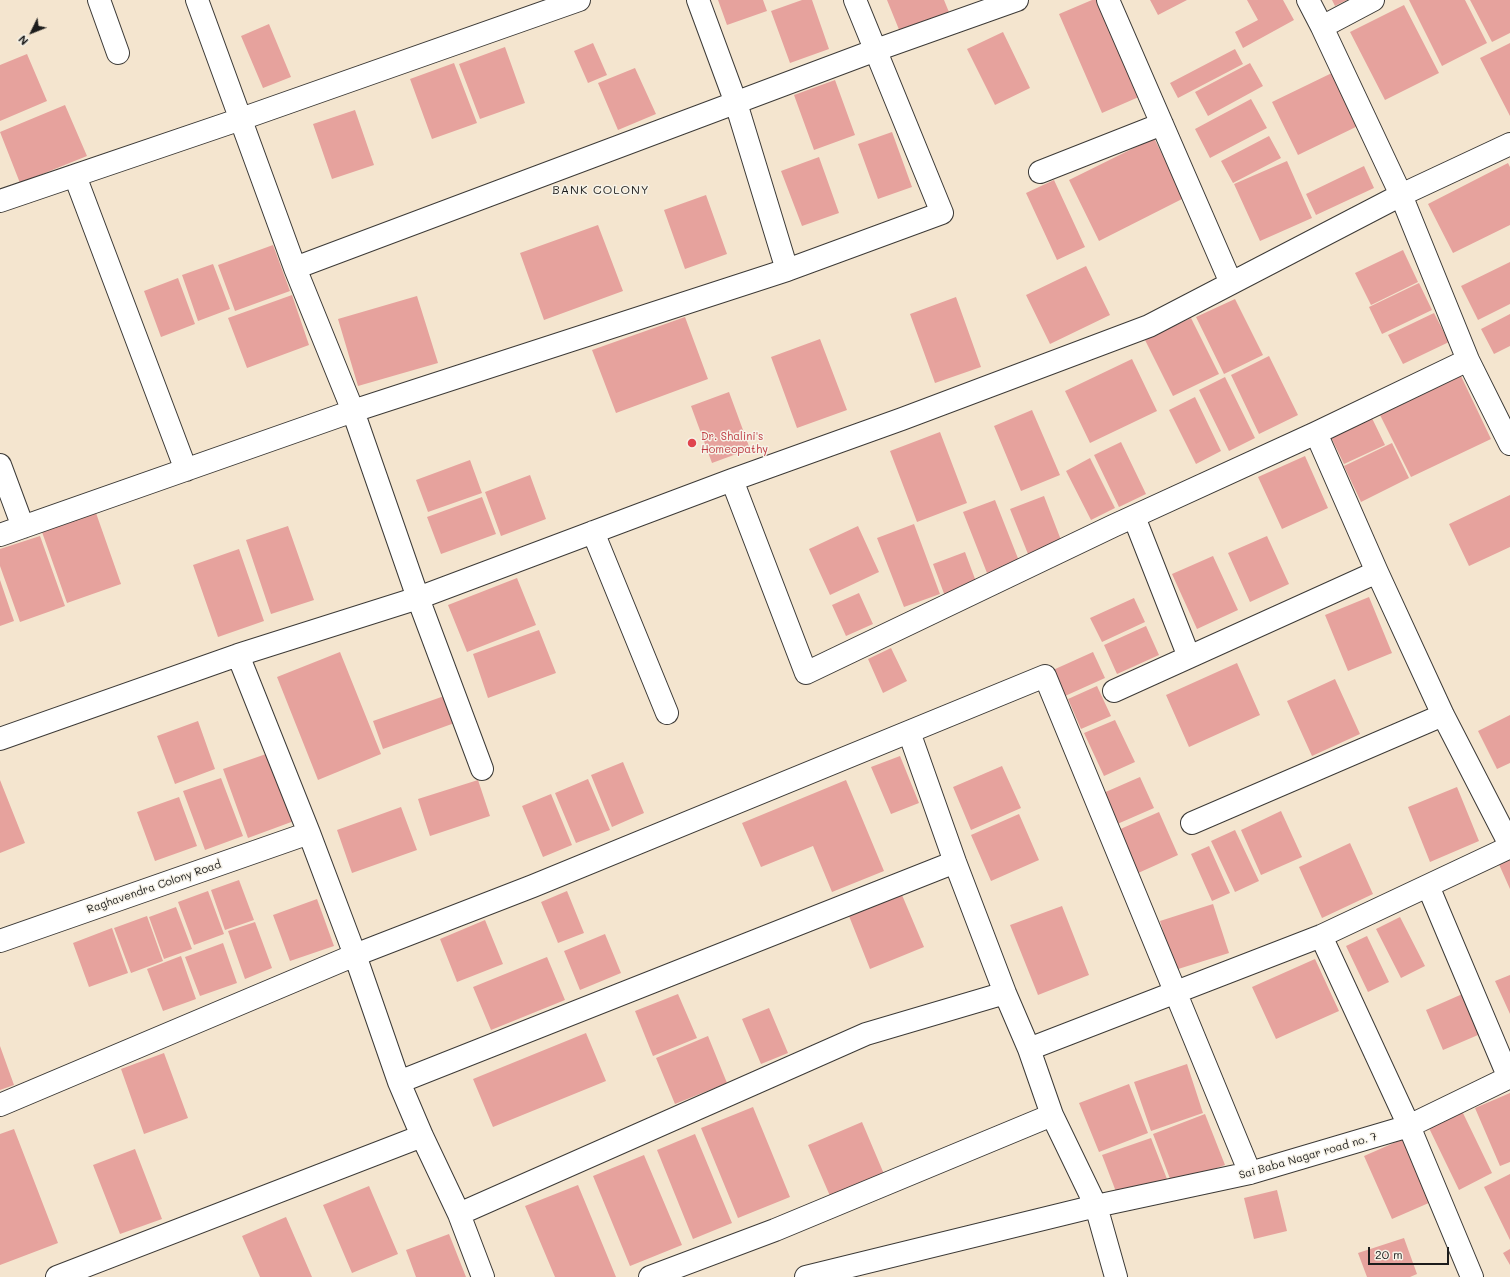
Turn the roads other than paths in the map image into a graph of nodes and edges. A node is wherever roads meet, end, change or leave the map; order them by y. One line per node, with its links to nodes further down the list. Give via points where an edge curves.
1 (99, 0): 12 (street)
2 (196, 0): 14 (street)
3 (579, 0): 14 (street)
4 (698, 0): 13 (street)
5 (855, 0): 11 (street)
6 (1017, 0): 11 (street)
7 (1108, 0): 15 (street)
8 (1308, 0): 10 (street)
9 (1373, 0): 10 (street)
10 (1322, 27): 19 (street)
11 (876, 50): 13 (street); 22 (street, via 942,213)
12 (118, 52)
13 (736, 103): 21 (street); 22 (street)
14 (241, 119): 18 (street); 21 (street)
15 (1162, 124): 17 (street); 23 (street)
16 (1510, 144): 19 (street)
17 (1040, 172)
18 (75, 176): 20 (street); 29 (street)
19 (1402, 195): 23 (street); 24 (street)
20 (0, 201)
21 (295, 268): 25 (street)
22 (788, 270): 25 (street)
23 (1231, 283): 30 (street, via 1149,326)
24 (1468, 360): 26 (street); 27 (street)
25 (353, 411): 29 (street); 36 (street)
26 (1316, 433): 31 (street); 35 (street)
27 (1510, 444)
28 (0, 464): 32 (street)
29 (186, 470): 32 (street)
30 (732, 480): 31 (street, via 806,673); 33 (street)
31 (1134, 517): 38 (street)
32 (23, 527): 34 (street)
33 (593, 532): 36 (street); 40 (street)
34 (0, 535)
35 (1377, 572): 38 (street); 41 (street)
36 (418, 598): 37 (street); 44 (street)
37 (238, 655): 43 (street); 46 (street)
38 (1189, 657): 39 (street)
39 (1114, 691)
40 (667, 713)
41 (1443, 716): 45 (street); 47 (street)
42 (910, 732): 48 (street); 52 (street, via 533,886); 53 (street, via 1045,676)
43 (0, 739)
44 (482, 768)
45 (1192, 823)
46 (309, 834): 51 (street, Raghavendra Colony Road); 52 (street)
47 (1510, 846): 49 (street)
48 (954, 862): 54 (street); 57 (street)
49 (1428, 886): 50 (street); 56 (street)
50 (1321, 936): 53 (street); 60 (street)
51 (0, 941)
52 (355, 955): 57 (street); 58 (street)
53 (1176, 992): 55 (street); 62 (street)
54 (1005, 993): 55 (street); 64 (street, via 866,1034)
55 (1029, 1049): 59 (street)
56 (1510, 1077): 60 (street, Sai Baba Nagar road no. 7)
57 (399, 1082): 61 (street)
58 (0, 1104)
59 (1052, 1115): 63 (street); 67 (street, via 775,1230)
60 (1409, 1126): 62 (street, Sai Baba Nagar road no. 7); 70 (street)
61 (422, 1136): 64 (street); 65 (street)
62 (1250, 1173): 63 (street, Sai Baba Nagar road no. 7)
63 (1096, 1206): 68 (street, Sai Baba Nagar road no. 7); 69 (street)
64 (459, 1214): 66 (street)
65 (57, 1277)
66 (483, 1277)
67 (650, 1277)
68 (806, 1277)
69 (1116, 1277)
70 (1472, 1277)

